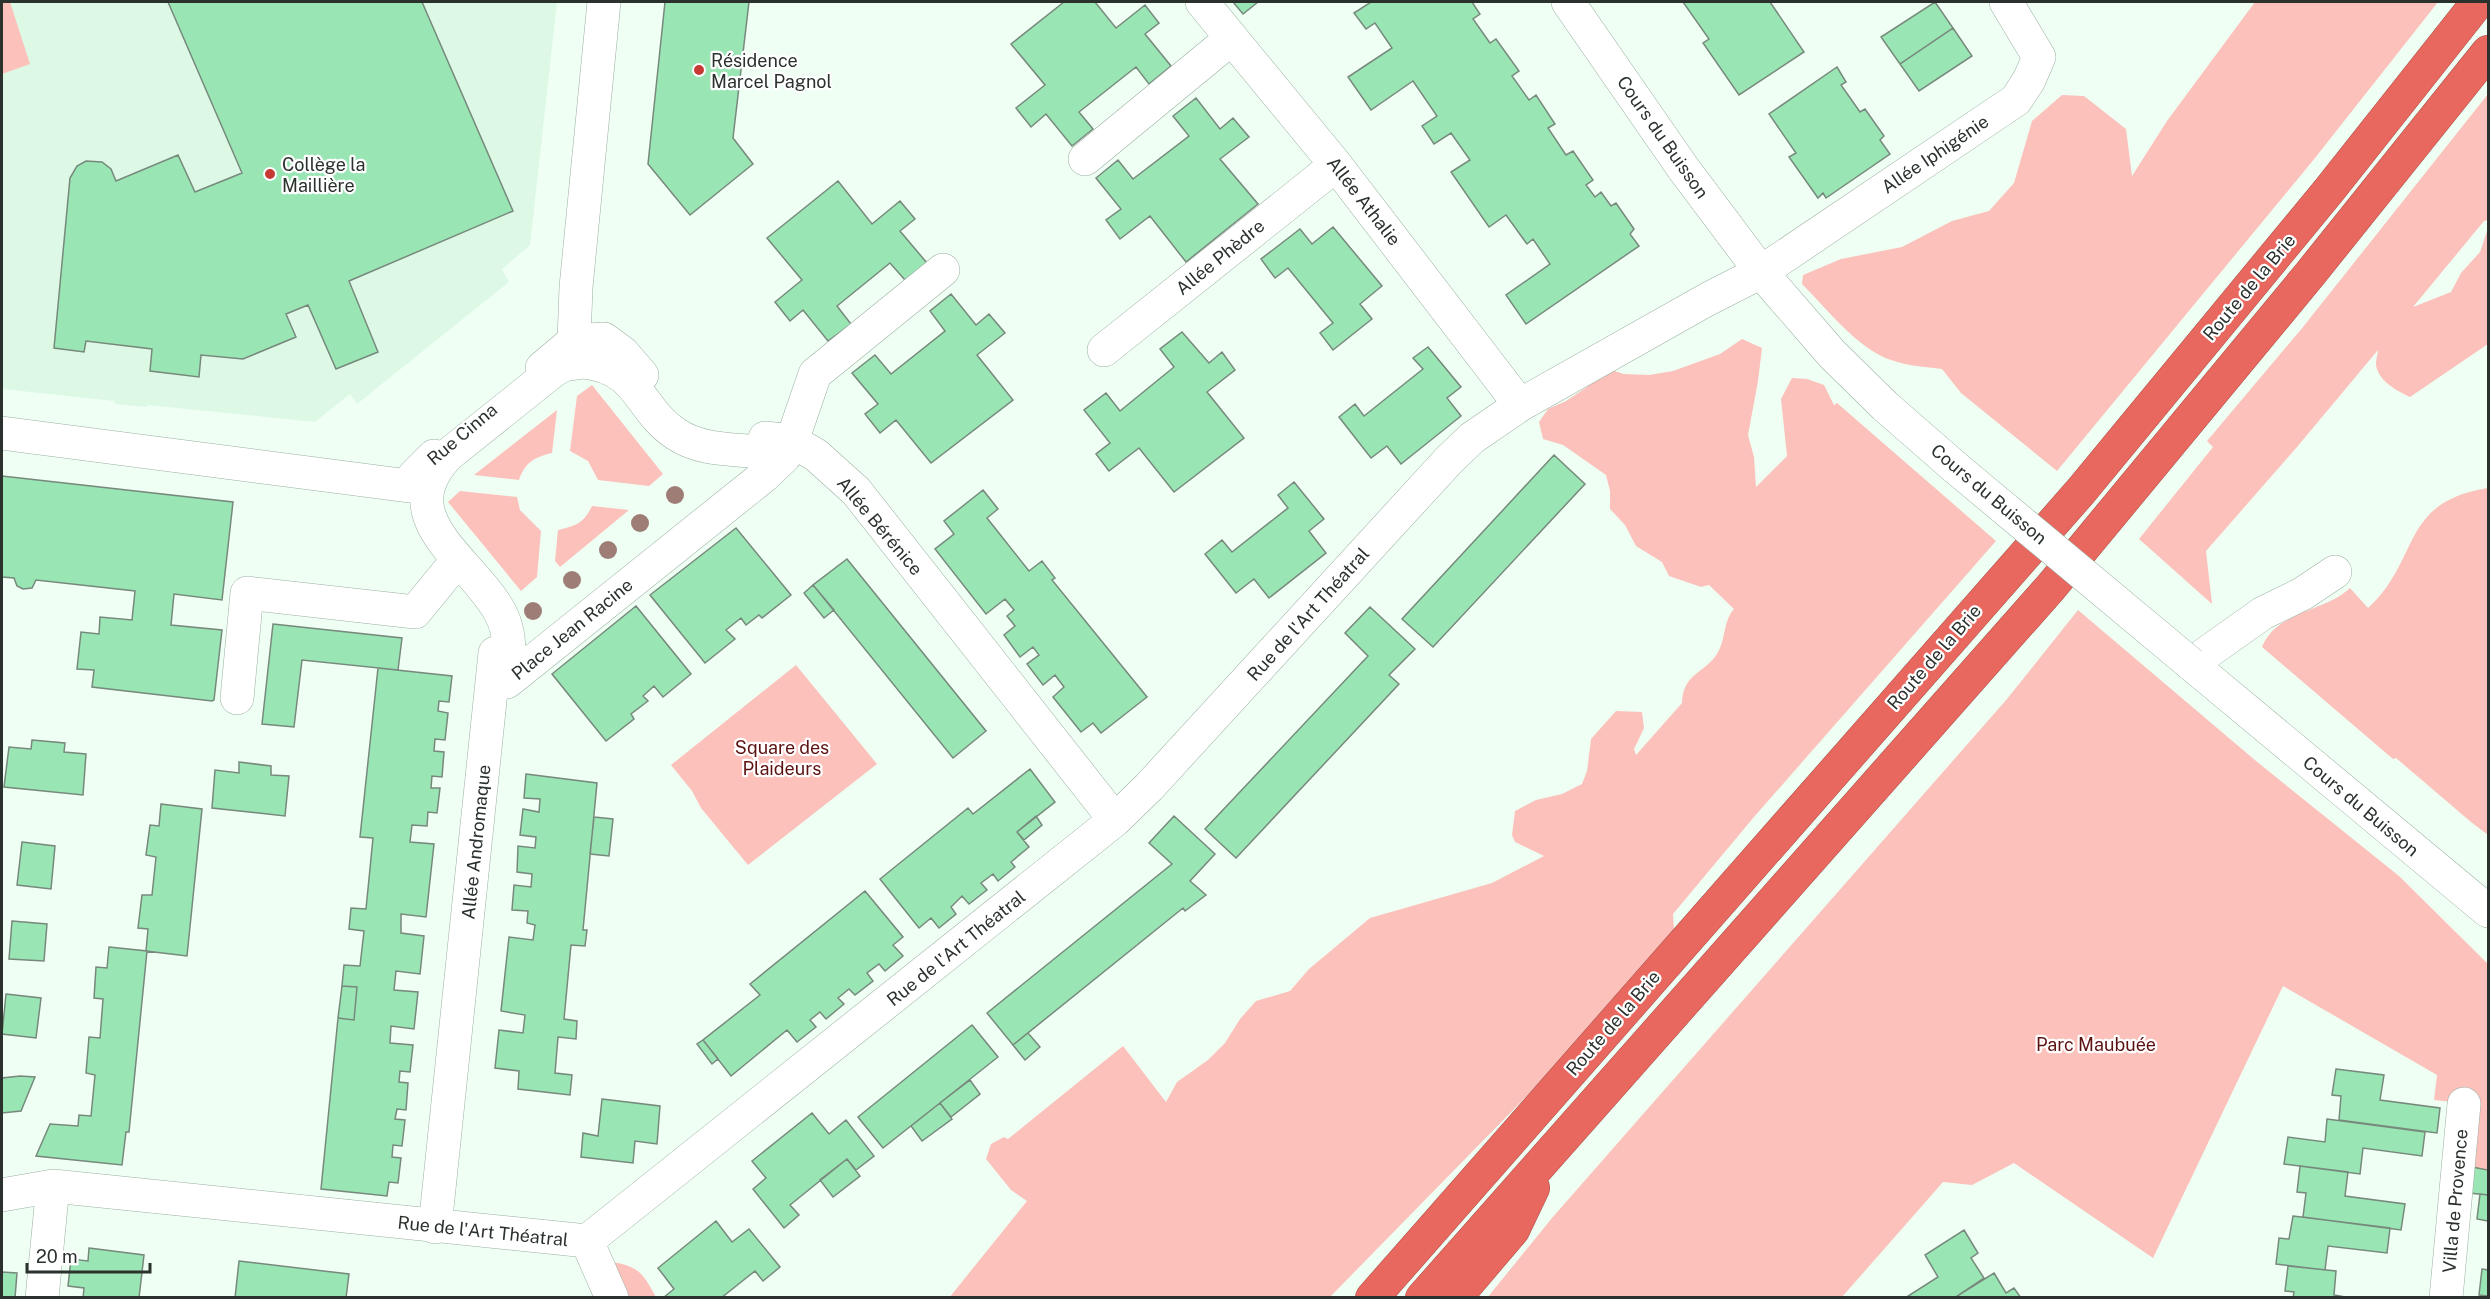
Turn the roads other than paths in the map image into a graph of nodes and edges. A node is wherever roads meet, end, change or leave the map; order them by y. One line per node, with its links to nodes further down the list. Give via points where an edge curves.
1 (604, 2): 12 (street)
2 (1202, 2): 6 (street, Allée Athalie)
3 (1568, 2): 11 (street, Cours du Buisson)
4 (2006, 2): 11 (street, Allée Iphigénie, via 2039,57 2016,100)
5 (2478, 2): 32 (highway, Route de la Brie, via 2081,491)
6 (1232, 38): 8 (street); 9 (street, Allée Athalie)
7 (2488, 52): 25 (highway, Route de la Brie, via 2065,571)
8 (1085, 159)
9 (1336, 165): 13 (street, Allée Phèdre); 14 (street, Allée Athalie)
10 (943, 270): 16 (street, via 815,374)
11 (1761, 272): 14 (street, Rue de l'Art Théatral); 20 (street, Cours du Buisson, bridge, via 1832,354 1956,468)
12 (574, 341): 16 (street, Allée Bérénice, via 604,339 623,353 683,419); 17 (street, Rue Cinna, via 426,462)
13 (1104, 350)
14 (1520, 405): 22 (street, Rue de l'Art Théatral, via 1472,438 1449,460)
15 (2, 433): 17 (street)
16 (789, 449): 16 (street, Place Jean Racine, via 712,447 687,440 667,427 618,372 596,363 574,363 553,370 440,463 428,487 427,511 438,535 500,613 509,644 507,682 764,476); 22 (street, Allée Bérénice, via 816,456 856,491)
17 (410, 486): 18 (street, Allée Andromaque, via 406,501 408,518)
18 (451, 568): 21 (street, via 415,612 247,592); 28 (street, Allée Andromaque, via 485,612 494,632 495,654)
19 (2335, 572): 20 (street, via 2263,613)
20 (2191, 664): 23 (street, Cours du Buisson)
21 (237, 699)
22 (1115, 820): 29 (street, Rue de l'Art Théatral)
23 (2488, 911)
24 (2464, 1104): 35 (street, Villa de Provence)
25 (1551, 1151): 33 (highway, Route de la Brie); 34 (highway, via 1513,1230)
26 (53, 1186): 27 (street, Rue de l'Art Théatral); 28 (street, Rue de l'Art Théatral); 30 (street)
27 (2, 1195)
28 (435, 1227): 29 (street, Rue de l'Art Théatral)
29 (587, 1241): 31 (street)
30 (42, 1298)
31 (612, 1298)
32 (1372, 1298)
33 (1422, 1298)
34 (1455, 1298)
35 (2446, 1298)

